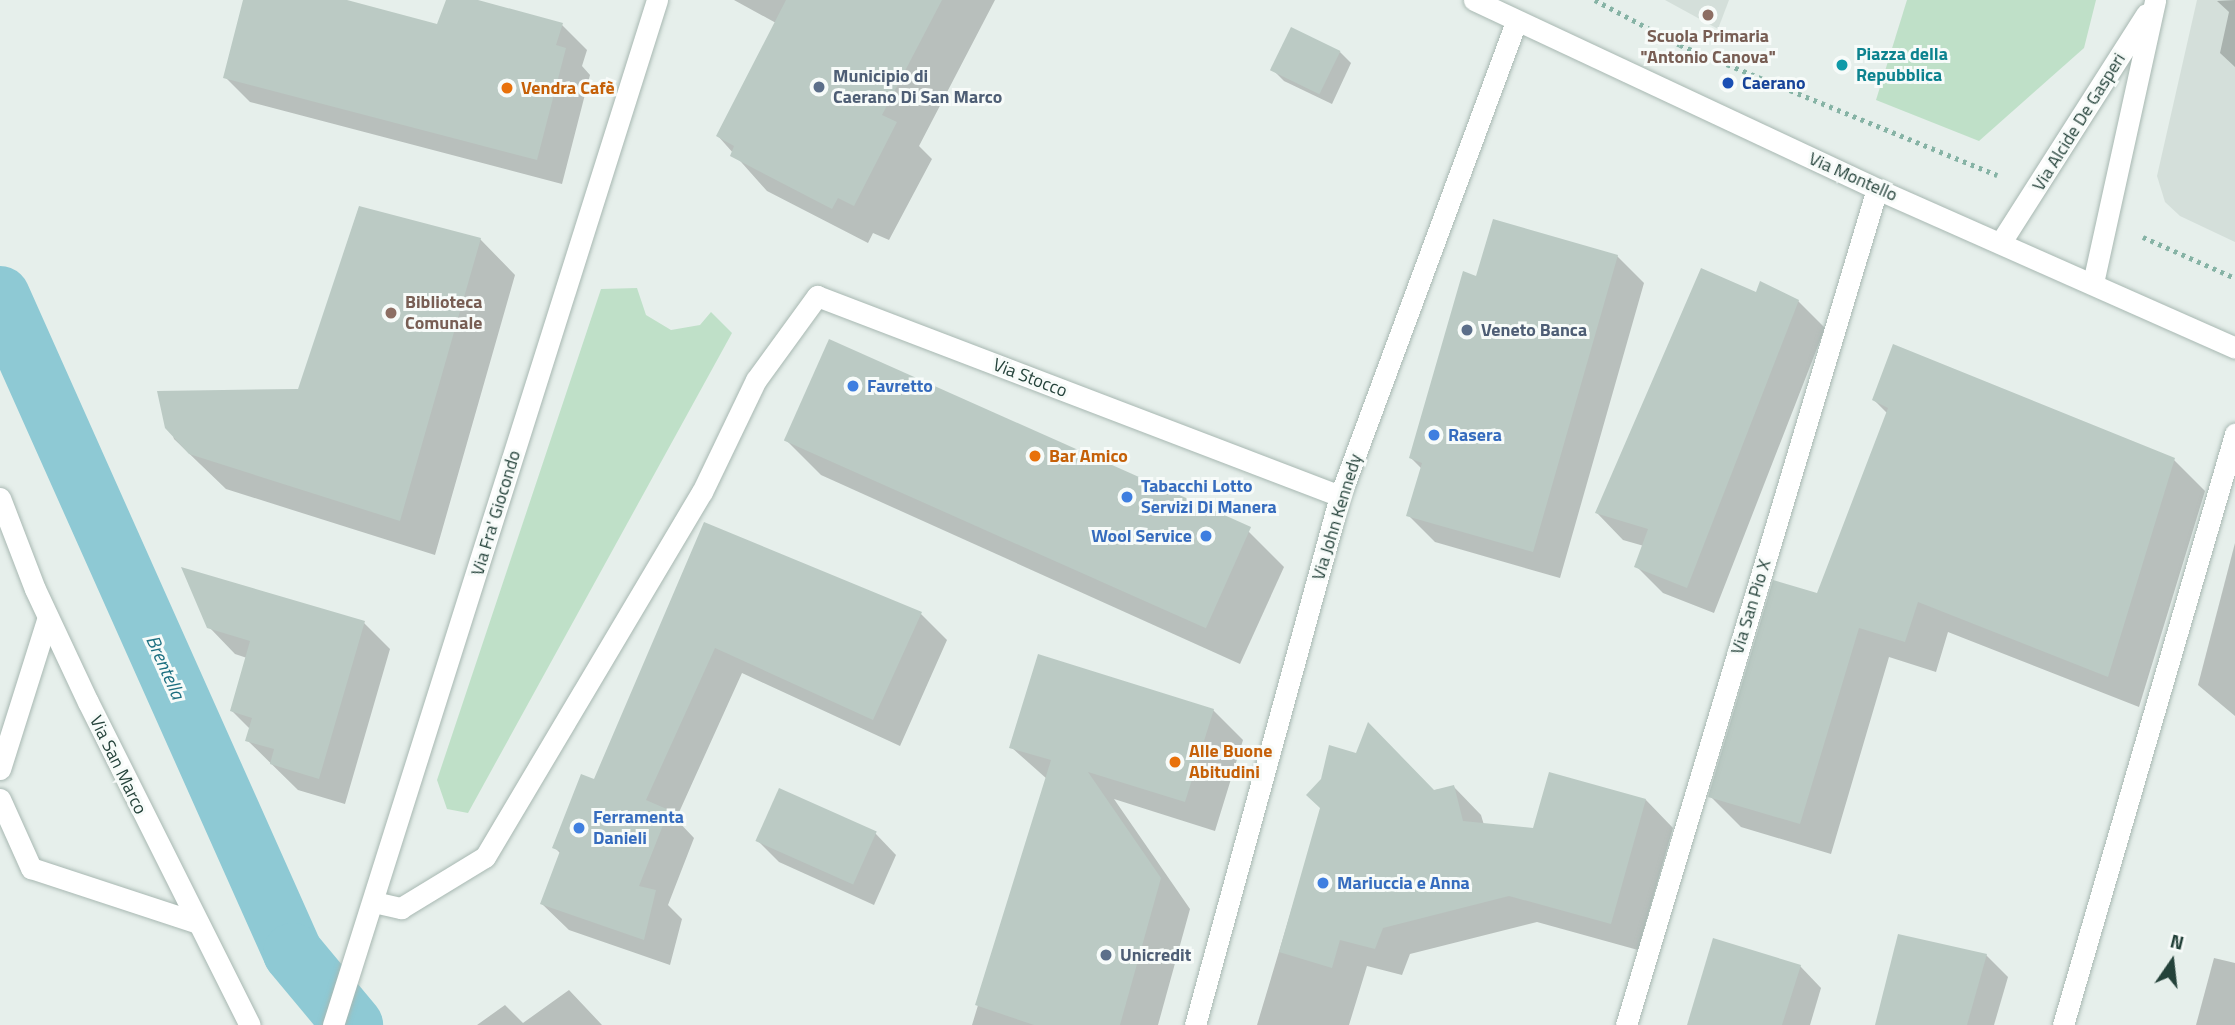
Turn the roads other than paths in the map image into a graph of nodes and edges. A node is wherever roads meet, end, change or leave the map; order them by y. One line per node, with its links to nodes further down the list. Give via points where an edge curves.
1 (657, 0): 15 (street, Via Fra' Giocondo)
2 (1474, 0): 4 (street, Via Montello)
3 (2155, 0): 6 (street, Via Alcide De Gasperi); 7 (street)
4 (1516, 22): 5 (street, Via Montello); 10 (street, Via John Kennedy)
5 (1877, 189): 6 (street, Via Montello); 20 (street, Via San Pio X)
6 (2001, 242): 7 (street, Via Montello)
7 (2093, 283): 8 (street, Via Montello)
8 (2235, 348)
9 (2235, 433): 21 (street)
10 (1340, 496): 15 (street, Via Stocco, via 817,296 756,380 702,492 485,857 401,908); 19 (street, Via John Kennedy)
11 (0, 498): 12 (street, Via San Marco)
12 (48, 617): 13 (street); 16 (street, Via San Marco)
13 (0, 769)
14 (0, 799): 16 (street, via 31,868)
15 (374, 902): 18 (street, Via Fra' Giocondo)
16 (198, 923): 17 (street, Via San Marco)
17 (250, 1025)
18 (333, 1025)
19 (1195, 1025)
20 (1626, 1025)
21 (2063, 1025)

